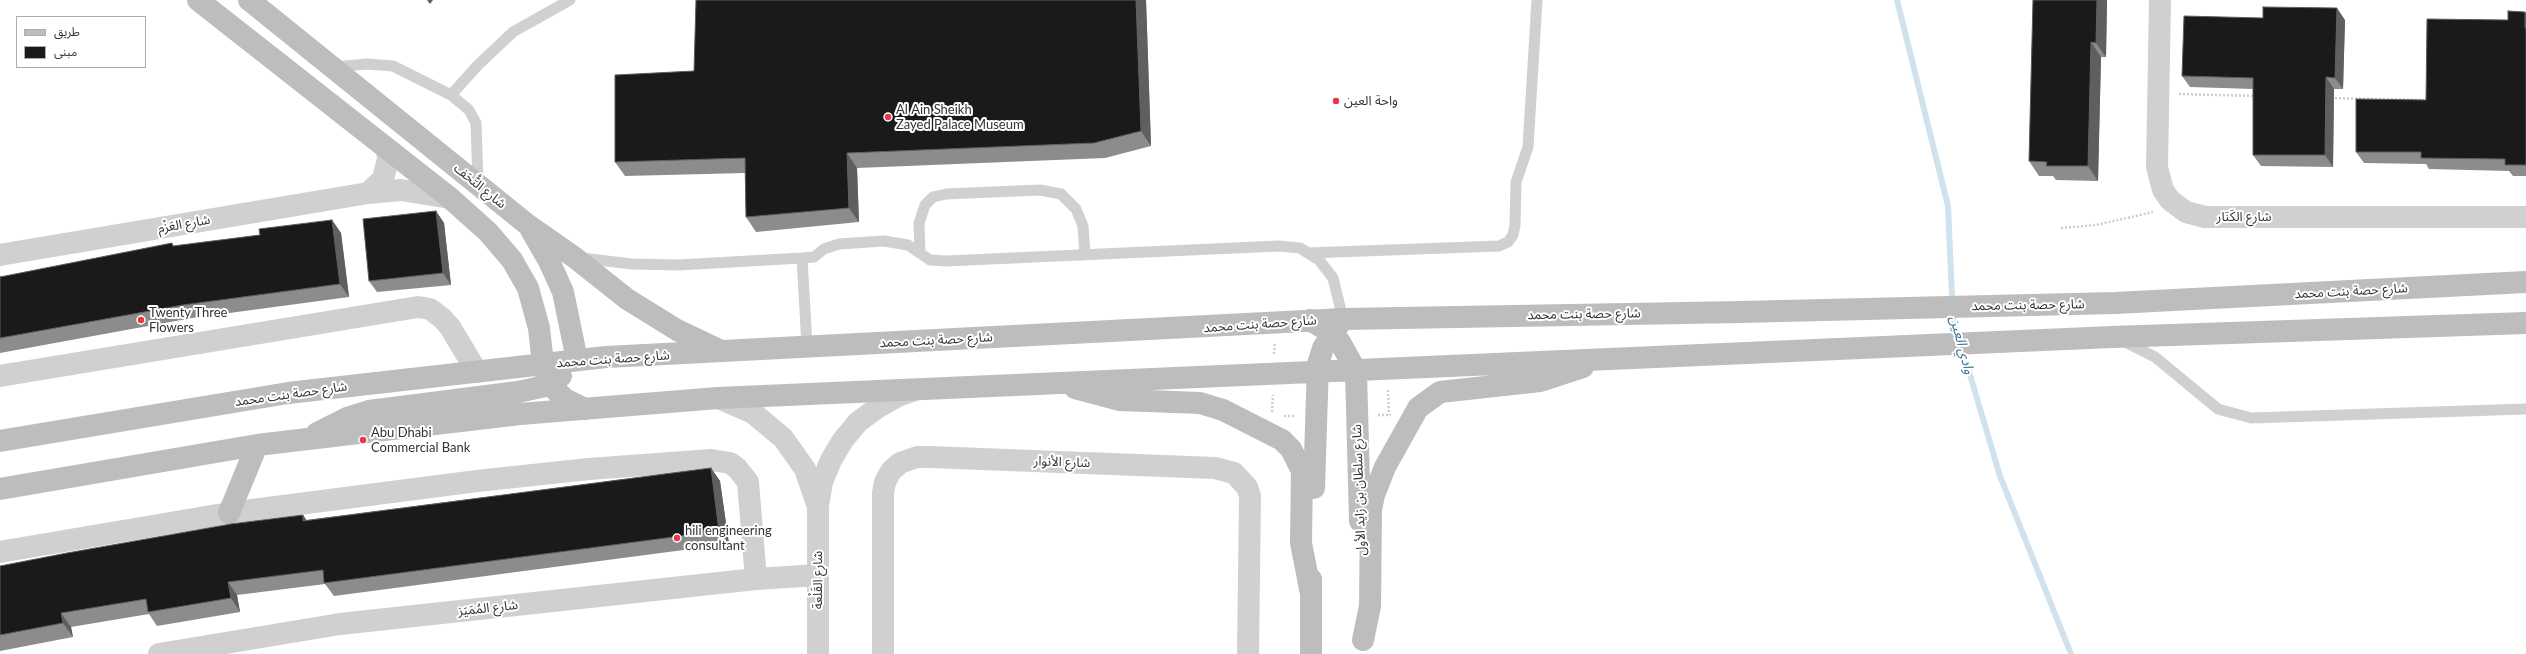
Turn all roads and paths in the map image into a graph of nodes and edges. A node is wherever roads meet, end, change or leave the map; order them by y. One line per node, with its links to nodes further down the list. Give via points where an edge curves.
1 (198, 0): 12 (main road)
2 (249, 0): 6 (main road, شارع التُّحَف)
3 (570, 0): 7 (lane, via 513,32)
4 (1537, 0): 21 (lane, via 1528,147 1516,182 1515,225 1513,236 1508,242 1499,246)
5 (2160, 0): 8 (street, شارع الكَنَار)
6 (334, 67): 7 (lane, via 366,64 393,66); 13 (main road, شارع التُّحَف)
7 (451, 94): 13 (lane, via 469,110 476,123)
8 (2159, 94): 9 (path); 16 (street, شارع الكَنَار, via 2159,178 2163,190)
9 (2263, 96)
10 (2326, 98): 11 (path)
11 (2430, 100)
12 (387, 149): 14 (street, via 388,159 383,179); 15 (main road)
13 (478, 185): 18 (main road, شارع التُّحَف)
14 (368, 193): 15 (street, شارع العَزْم, via 401,190); 22 (street, شارع العَزْم)
15 (450, 198): 37 (main road, via 488,232 512,260 525,282 539,328)
16 (2177, 206): 17 (street, شارع الكَنَار, via 2205,217); 19 (path, via 2096,225)
17 (2526, 217)
18 (528, 224): 24 (main road, شارع التُّحَف); 32 (main road, via 563,292)
19 (2061, 228)
20 (920, 253): 23 (lane, via 930,260 946,261); 23 (lane, via 919,223 924,205 933,198 946,194 1040,190 1061,194 1076,209 1083,226); 25 (lane, via 908,245 884,241 839,244 824,249 814,257)
21 (1308, 253): 23 (lane, via 1300,248 1279,246); 28 (lane, via 1319,260 1333,278)
22 (0, 255)
23 (1085, 255)
24 (574, 257): 25 (lane, via 632,264 678,265); 31 (main road, شارع التُّحَف, via 646,313)
25 (802, 258): 30 (lane)
26 (2526, 282): 28 (main road, شارع حصة بنت محمد, via 2115,303 1741,312)
27 (2526, 323): 29 (main road)
28 (1338, 326): 30 (main road, شارع حصة بنت محمد, via 1310,320 1202,328); 34 (main road, شارع سلطان بن زايد الأول); 36 (main road, via 1320,356)
29 (2112, 337): 33 (main road); 43 (lane, via 2155,358 2218,409 2251,418)
30 (808, 346): 31 (main road, شارع حصة بنت محمد)
31 (724, 352): 32 (main road, شارع حصة بنت محمد)
32 (577, 360): 37 (main road, شارع حصة بنت محمد)
33 (1598, 360): 34 (main road); 54 (main road, via 1560,376 1540,381 1440,392 1418,408 1385,467 1374,495 1371,510 1370,606)
34 (1356, 371): 36 (main road); 54 (main road, شارع سلطان بن زايد الأول)
35 (477, 372): 37 (main road, شارع حصة بنت محمد); 38 (street, via 442,318 430,309 418,307); 45 (main road, شارع حصة بنت محمد, via 288,393)
36 (1316, 373): 39 (main road); 53 (main road)
37 (546, 374): 42 (main road, via 565,399); 44 (main road, via 518,392 369,411 327,427)
38 (0, 376)
39 (1063, 383): 40 (main road); 53 (main road, via 1091,394 1120,400 1200,402 1222,410 1287,444 1298,459 1302,471 1301,543)
40 (920, 388): 41 (main road); 48 (street, شارع القَلْعة, via 898,396 877,408 848,434 831,460 822,482)
41 (718, 398): 42 (main road); 48 (street, شارع القَلْعة, via 753,413 783,438 805,469)
42 (586, 409): 44 (main road)
43 (2526, 409)
44 (308, 439): 46 (main road)
45 (0, 441)
46 (257, 445): 47 (main road); 49 (main road)
47 (0, 488)
48 (818, 506): 51 (street, شارع القَلْعة)
49 (229, 513): 50 (street); 52 (street, via 589,469 721,461 737,468 748,482)
50 (0, 552)
51 (818, 575): 52 (street, شارع المُمَيَز); 56 (street, شارع القَلْعة)
52 (756, 579): 55 (street, شارع المُمَيَز, via 340,624)
53 (1311, 594): 59 (main road)
54 (1363, 647)
55 (159, 654)
56 (818, 654)
57 (883, 654): 58 (street, شارع الأنوار, via 883,493 891,471 900,463 917,457 1216,468 1234,473 1247,487 1250,496)
58 (1248, 654)
59 (1311, 654)

